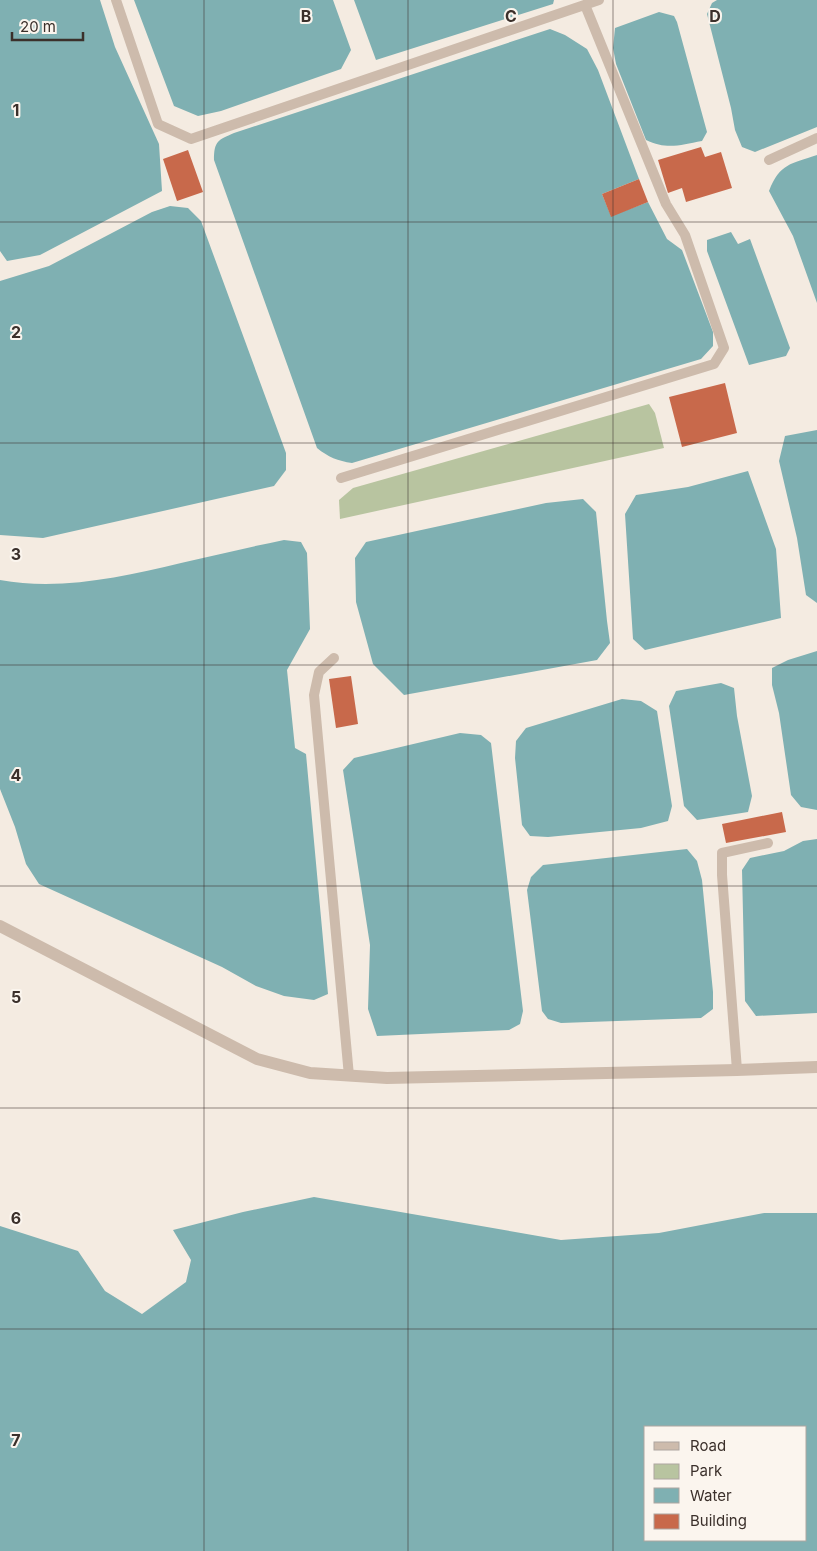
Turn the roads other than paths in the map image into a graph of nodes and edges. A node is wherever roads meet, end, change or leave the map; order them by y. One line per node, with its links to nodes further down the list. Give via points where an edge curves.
1 (116, 0): 3 (lane, via 158,124 191,139)
2 (599, 0): 3 (lane)
3 (585, 5): 6 (lane, via 666,204 684,234 724,348 714,364)
4 (817, 138): 5 (lane)
5 (769, 160)
6 (341, 478)
7 (334, 658): 12 (lane, via 319,672 314,695)
8 (768, 842): 11 (lane, via 722,853)
9 (0, 926): 12 (street, via 256,1059 310,1073)
10 (817, 1067): 11 (street)
11 (737, 1070): 12 (street, via 387,1078)
12 (349, 1076)

